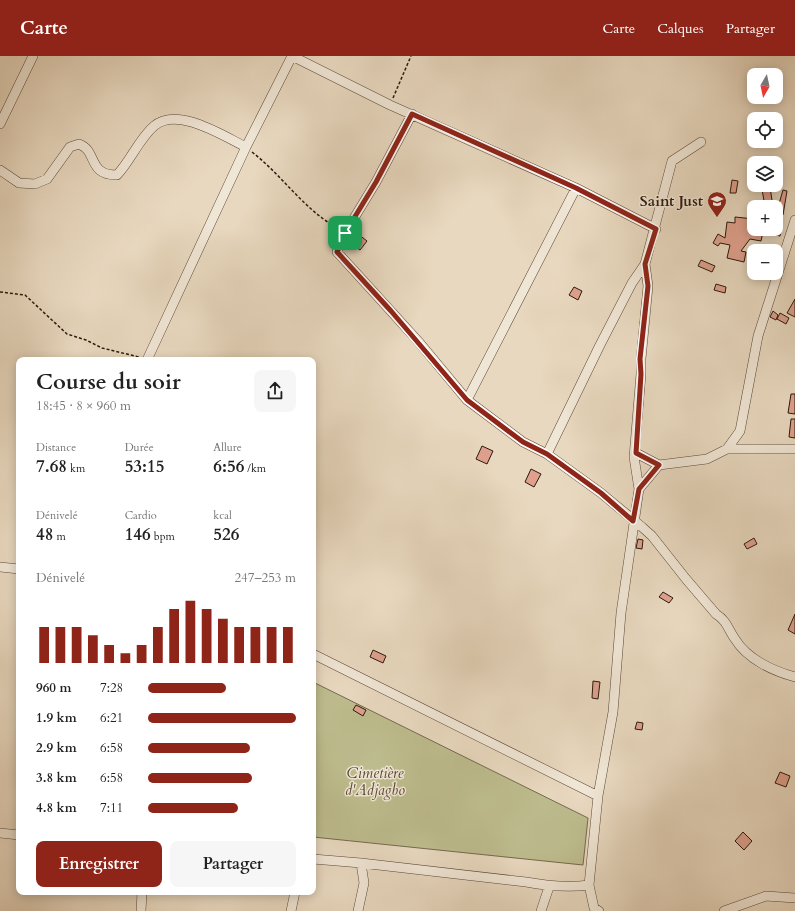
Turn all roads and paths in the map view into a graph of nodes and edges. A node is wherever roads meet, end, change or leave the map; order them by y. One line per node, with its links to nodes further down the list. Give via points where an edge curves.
1 (33, 56): 6 (street)
2 (292, 56): 4 (street); 8 (street)
3 (411, 56): 4 (path)
4 (390, 105): 5 (street)
5 (412, 114): 10 (street); 13 (street)
6 (0, 124)
7 (701, 142): 12 (street, via 672,161)
8 (246, 147): 9 (street, via 195,123 175,118 155,125 116,175 106,175 98,169 86,146 79,144 70,147 47,179 35,184 19,184); 13 (path, via 265,162 314,213); 17 (street)
9 (0, 170)
10 (576, 188): 12 (street); 18 (street)
11 (795, 220): 19 (street, via 758,336 740,431)
12 (656, 229): 14 (street)
13 (345, 233): 18 (street, via 337,252)
14 (645, 264): 21 (street, via 648,286 640,359); 22 (street, via 632,283 600,345)
15 (0, 292): 16 (path, via 25,295 67,334 102,348)
16 (138, 357)
17 (147, 357)
18 (467, 400): 22 (street, via 523,442)
19 (727, 449): 20 (street); 23 (street, via 707,459)
20 (795, 449)
21 (636, 453): 23 (street); 24 (street, via 634,457)
22 (547, 454): 25 (street, via 601,493)
23 (659, 465): 24 (street)
24 (639, 489): 25 (street)
25 (633, 521): 29 (street, via 652,536 725,622 735,640 750,656 778,672); 30 (street, via 612,712)
26 (0, 567): 27 (street)
27 (16, 569)
28 (316, 655): 30 (street)
29 (795, 677)
30 (598, 796): 35 (street)
31 (0, 834): 32 (street)
32 (16, 835)
33 (316, 859): 34 (street)
34 (362, 863): 36 (street, via 526,882); 42 (street, via 364,883)
35 (589, 886): 36 (street); 44 (street, via 594,908)
36 (549, 887): 43 (street)
37 (142, 895): 40 (street)
38 (294, 895): 41 (street)
39 (795, 898): 45 (street, via 766,896)
40 (141, 911)
41 (291, 911)
42 (358, 911)
43 (541, 911)
44 (599, 911)
45 (724, 911)

